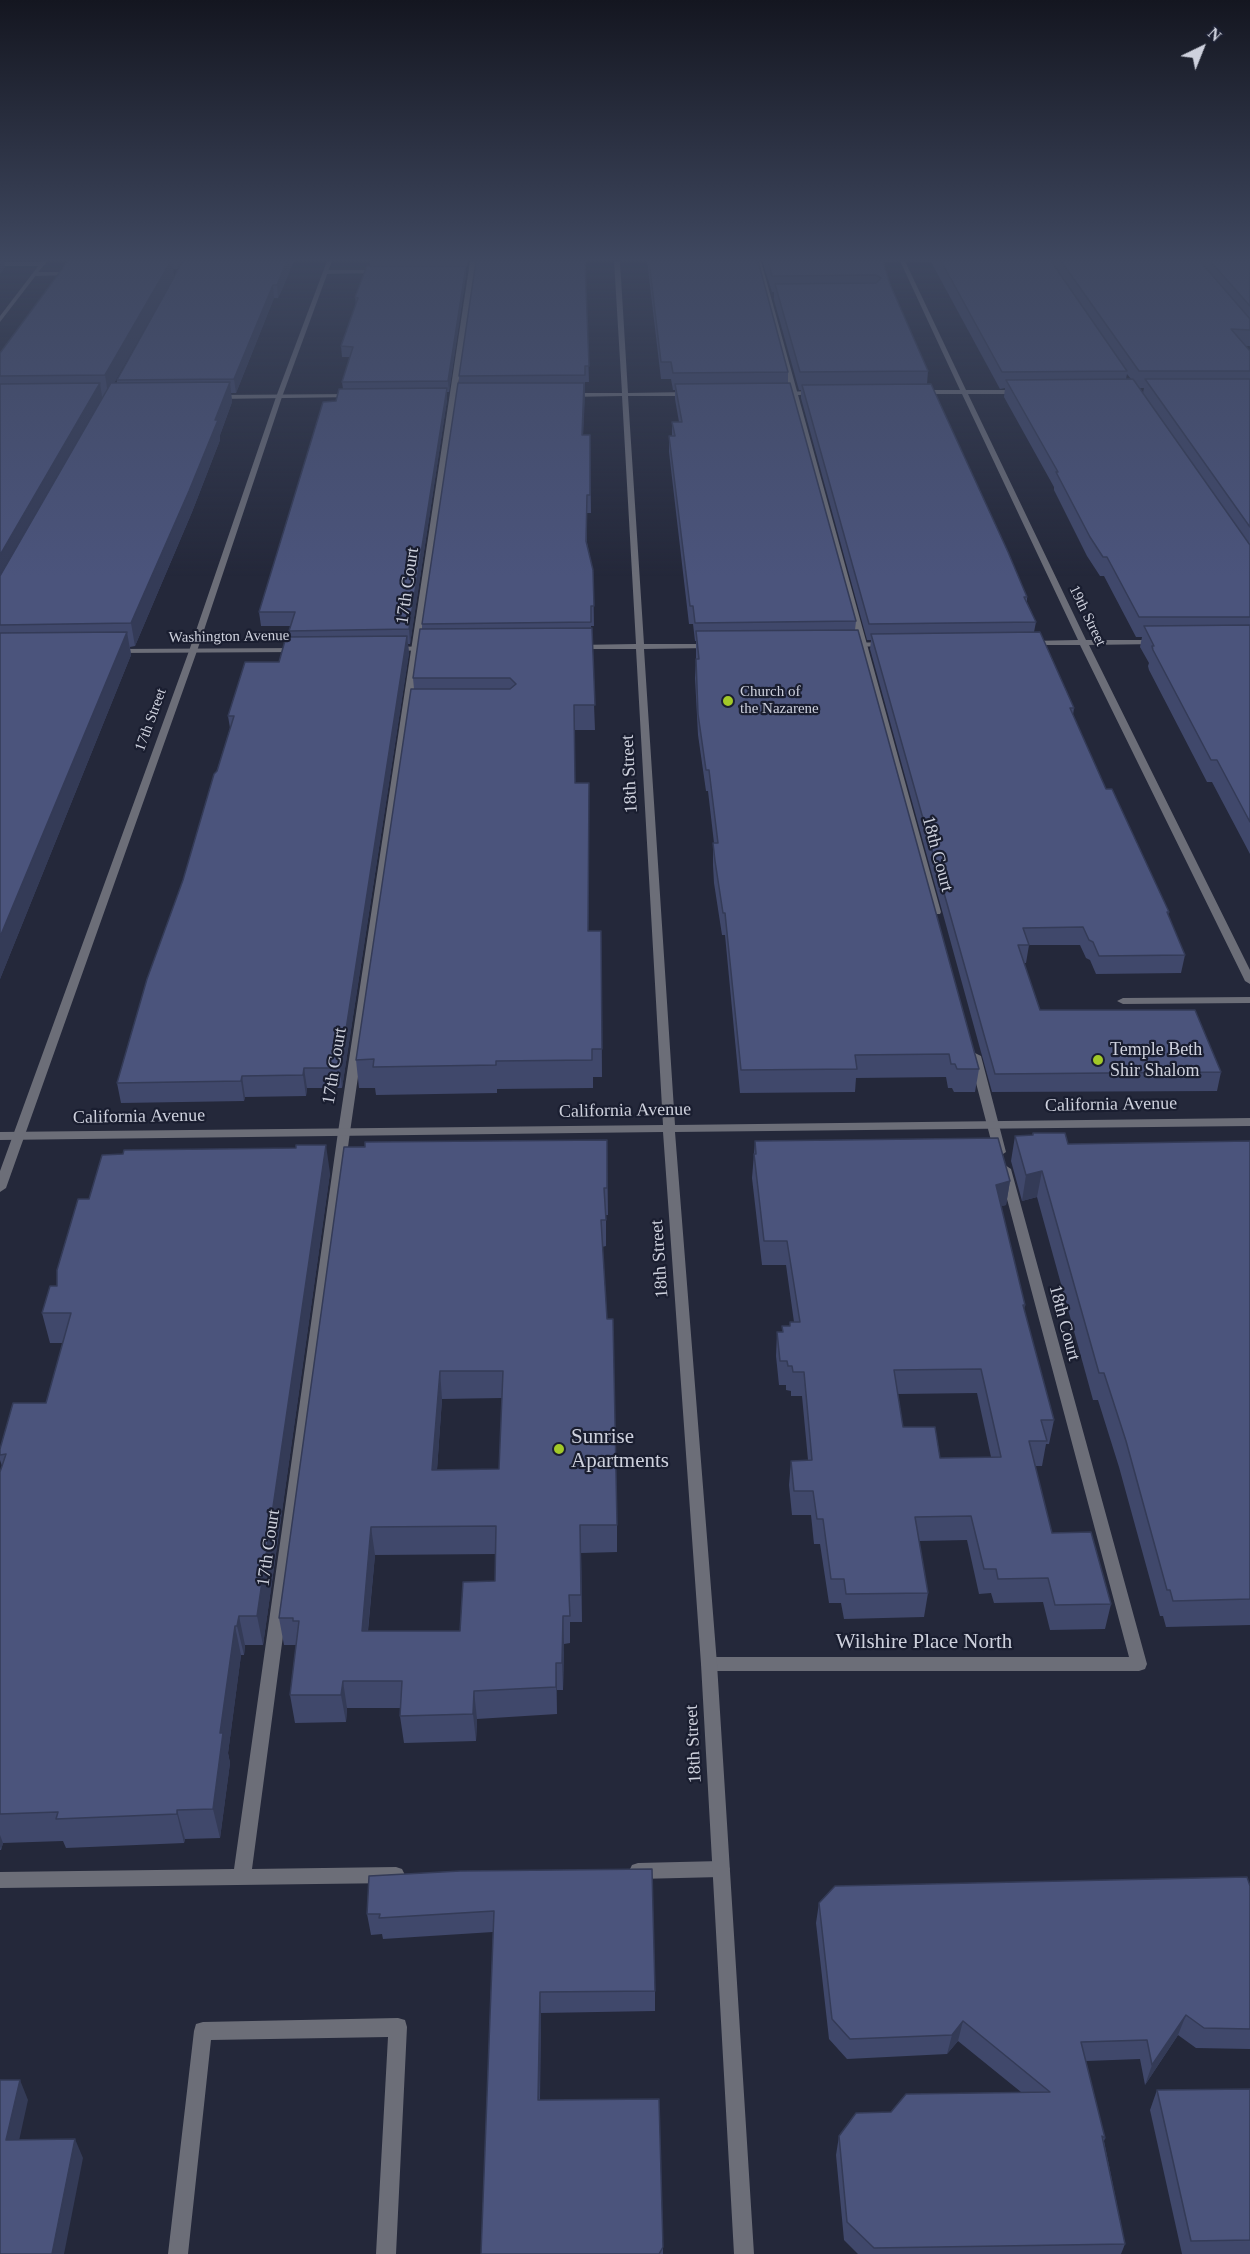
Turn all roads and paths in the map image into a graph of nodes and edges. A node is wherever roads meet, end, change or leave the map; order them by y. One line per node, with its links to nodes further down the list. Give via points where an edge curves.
1 (291, 366): 16 (street, 17th Street)
2 (456, 366): 29 (street, 17th Court)
3 (623, 366): 10 (street, 18th Street)
4 (788, 366): 13 (street, 18th Court)
5 (952, 366): 7 (street, 19th Street)
6 (906, 392): 7 (street)
7 (964, 392): 8 (street); 18 (street, 19th Street)
8 (1025, 392)
9 (828, 393): 13 (street)
10 (624, 394): 11 (street); 14 (street); 26 (street, 18th Street)
11 (693, 394)
12 (772, 394): 13 (street)
13 (794, 394): 21 (street, 18th Court)
14 (565, 395)
15 (360, 396): 16 (street)
16 (279, 397): 17 (street); 32 (street, 17th Street)
17 (205, 398)
18 (1083, 642): 19 (street); 20 (street); 34 (street, 19th Street)
19 (1171, 642)
20 (1016, 643)
21 (863, 644): 22 (street); 23 (street); 33 (street, 18th Court)
22 (896, 644)
23 (840, 645)
24 (726, 646): 26 (street)
25 (568, 647): 26 (street)
26 (642, 647): 40 (street, 18th Street)
27 (440, 648): 29 (street)
28 (382, 649): 29 (street)
29 (417, 649): 41 (street, 17th Court, via 414,708)
30 (313, 650): 32 (street, Washington Avenue)
31 (108, 651): 32 (street, Washington Avenue)
32 (193, 651): 43 (street, 17th Street)
33 (938, 921)
34 (1250, 981)
35 (1250, 1000): 36 (street)
36 (1123, 1001)
37 (972, 1045): 39 (street, 18th Court)
38 (1250, 1122): 39 (street, California Avenue)
39 (993, 1124): 40 (street, California Avenue); 46 (street, 18th Court)
40 (669, 1128): 41 (street, California Avenue); 45 (street, 18th Street)
41 (344, 1132): 43 (street, California Avenue); 50 (street, 17th Court)
42 (0, 1136): 43 (street, California Avenue)
43 (18, 1136): 44 (street, 17th Street)
44 (0, 1188)
45 (709, 1664): 46 (street, Wilshire Place North); 47 (street, 18th Street)
46 (1139, 1664)
47 (721, 1869): 48 (street); 54 (street, 18th Street)
48 (624, 1871)
49 (409, 1875): 50 (street)
50 (242, 1878): 51 (street)
51 (0, 1880)
52 (178, 2254): 53 (street, via 203,2031 398,2027)
53 (386, 2254)
54 (744, 2254)

